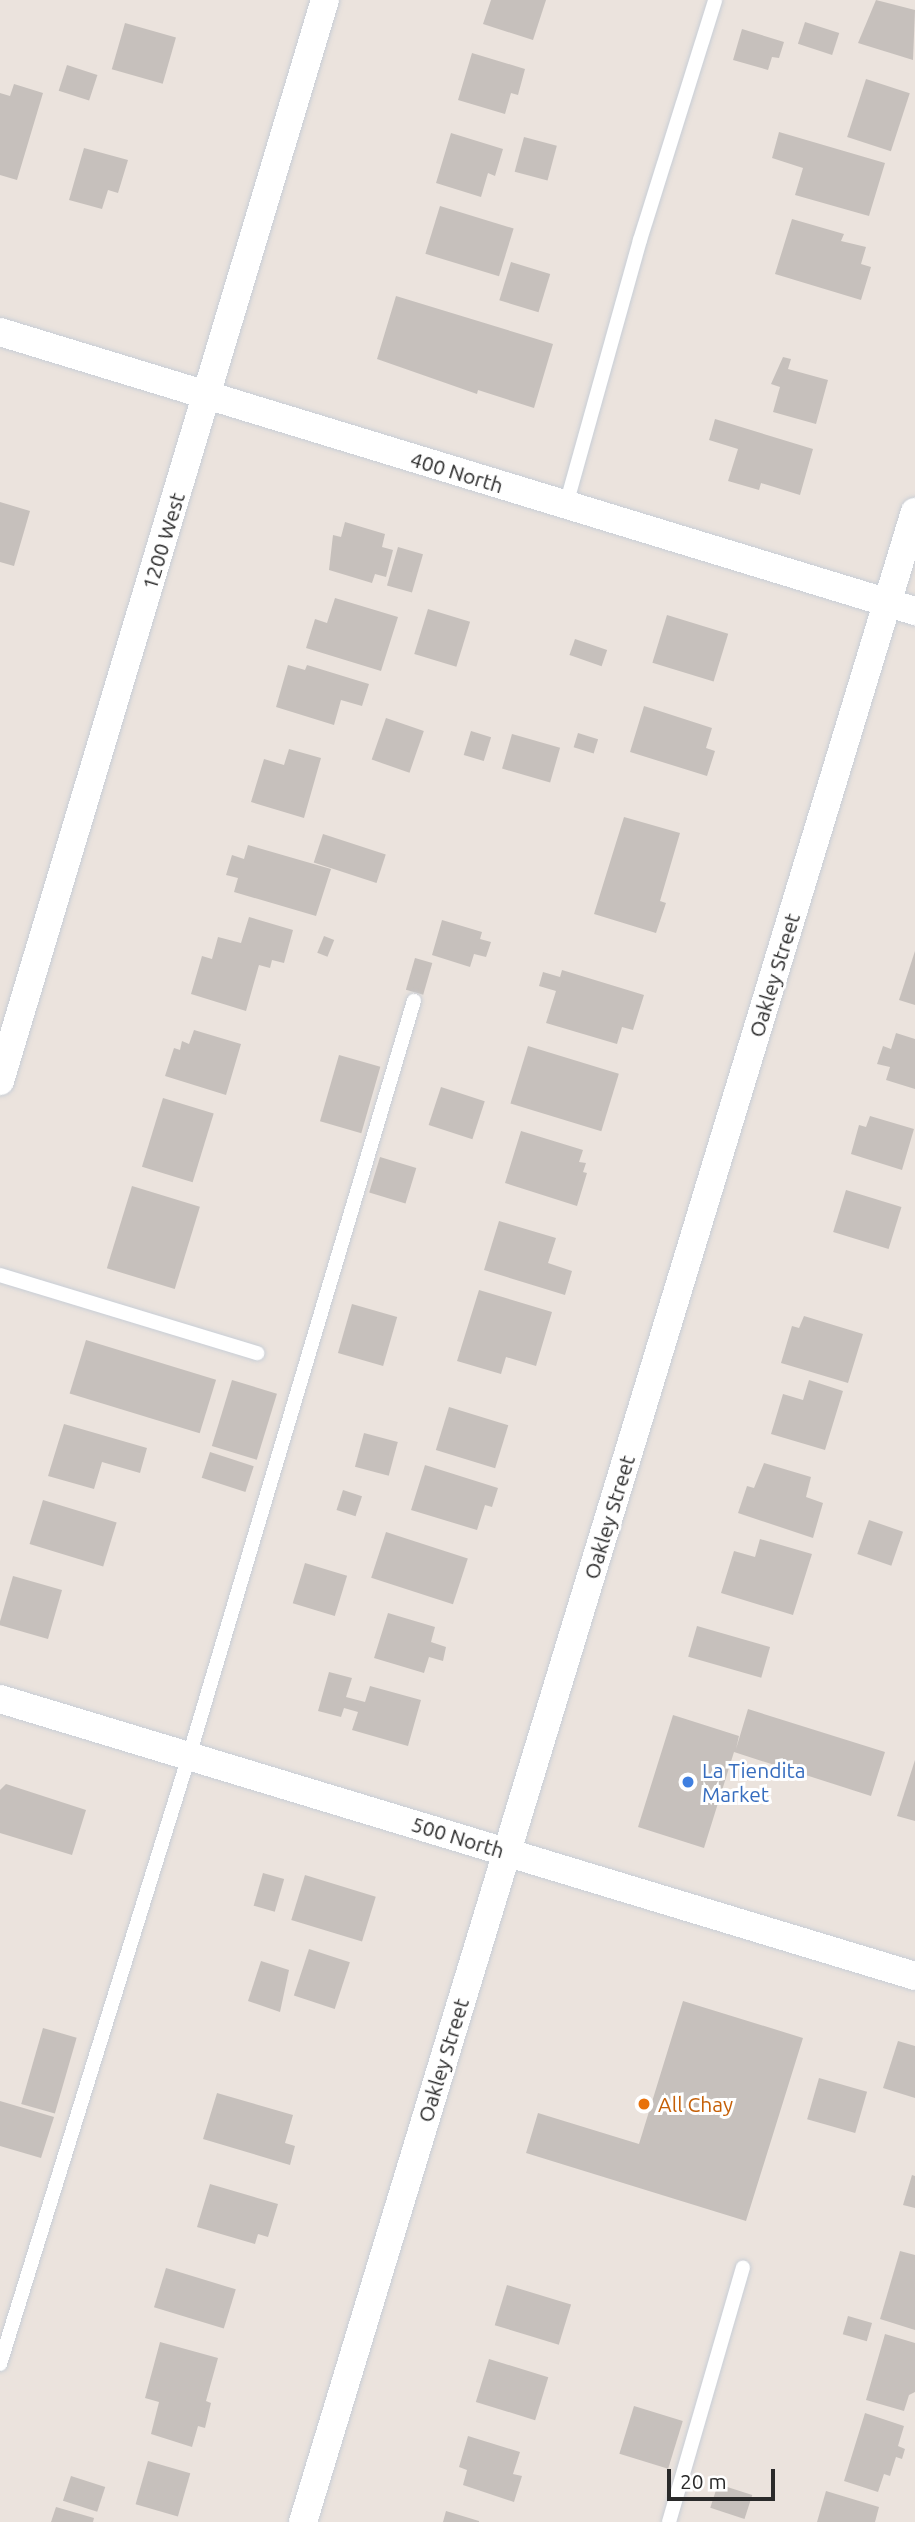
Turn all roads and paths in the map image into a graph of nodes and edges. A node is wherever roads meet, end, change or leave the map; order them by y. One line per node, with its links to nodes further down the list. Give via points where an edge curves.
1 (325, 0): 4 (street, 1200 West)
2 (715, 0): 5 (lane, via 640,240)
3 (0, 332): 4 (street, 400 North)
4 (206, 395): 5 (street, 400 North); 10 (street, 1200 West)
5 (566, 505): 7 (street, 400 North)
6 (915, 512): 7 (street, Oakley Street)
7 (888, 602): 8 (street, 400 North); 16 (street, Oakley Street)
8 (915, 611)
9 (414, 1001): 15 (lane)
10 (8, 1025): 11 (street, 1200 West)
11 (0, 1081)
12 (0, 1275): 13 (lane)
13 (257, 1353)
14 (0, 1699): 15 (street, 500 North)
15 (189, 1756): 16 (street, 500 North); 19 (lane)
16 (507, 1852): 17 (street, 500 North); 20 (street, Oakley Street)
17 (915, 1976)
18 (743, 2267): 21 (lane)
19 (0, 2364)
20 (303, 2522)
21 (669, 2522)

